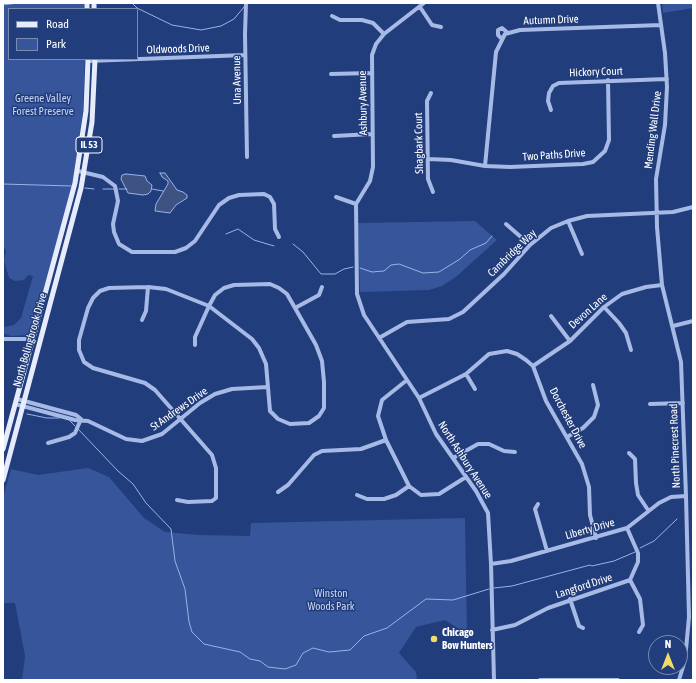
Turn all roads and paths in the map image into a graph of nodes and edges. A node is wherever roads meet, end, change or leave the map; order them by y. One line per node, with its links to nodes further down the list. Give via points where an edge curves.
1 (246, 3): 11 (street, Una Avenue)
2 (424, 3): 4 (street, Ashbury Avenue)
3 (658, 3): 6 (street, Mending Wall Drive)
4 (420, 7): 7 (street, via 432,25); 9 (street, Ashbury Avenue)
5 (332, 16): 9 (street, via 340,20 372,22)
6 (661, 25): 8 (street, Autumn Drive, via 520,30); 17 (street, Mending Wall Drive)
7 (440, 27)
8 (508, 33): 10 (street); 10 (street, Autumn Drive, via 502,28 498,30 498,35)
9 (384, 34): 15 (street, Ashbury Avenue, via 373,50)
10 (502, 39): 25 (street, via 496,52)
11 (245, 55): 12 (street, Oldwoods Drive); 23 (street, Una Avenue)
12 (138, 59)
13 (88, 60): 14 (street, Oldwoods Drive); 26 (main road, IL 53, via 86,111)
14 (95, 60): 27 (main road, IL 53, via 92,122)
15 (371, 73): 16 (street); 21 (street, Ashbury Avenue)
16 (331, 74)
17 (667, 79): 18 (street, Hickory Court); 32 (street, Mending Wall Drive, via 665,119 655,188)
18 (608, 80): 20 (street, Hickory Court, via 557,84 548,95); 25 (street, Two Paths Drive, via 609,140 605,151 597,159 583,164)
19 (431, 93): 24 (street, Shagbark Court, via 427,101)
20 (551, 110)
21 (372, 134): 22 (street); 30 (street, Ashbury Avenue, via 372,176)
22 (334, 136)
23 (247, 157)
24 (429, 159): 25 (street, Two Paths Drive); 28 (street, Shagbark Court, via 429,182)
25 (485, 166)
26 (78, 171): 27 (street); 51 (main road, North Bolingbrook Drive / IL 53)
27 (84, 172): 36 (street, via 106,179 115,186 118,201 114,232 119,244 132,252 175,252 186,248 195,241 220,205 229,198 239,195 264,194 270,197 274,204 275,229); 63 (main road, North Bolingbrook Drive / IL 53)
28 (433, 192)
29 (336, 197): 30 (street)
30 (356, 204): 34 (street, Ashbury Avenue)
31 (693, 207): 32 (street, Cambridge Way, via 678,212)
32 (656, 213): 33 (street, Cambridge Way, via 587,216); 39 (street, North Pinecrest Road)
33 (568, 221): 37 (street, Cambridge Way, via 552,228); 38 (street)
34 (356, 222): 49 (street, North Ashbury Avenue, via 358,298 364,315)
35 (506, 224): 37 (street)
36 (280, 237)
37 (530, 245): 49 (street, Cambridge Way, via 504,274 463,312 449,319 407,322)
38 (582, 254)
39 (662, 285): 43 (street, Devon Lane, via 622,294); 48 (street, North Pinecrest Road)
40 (148, 287): 42 (street, via 166,288); 46 (street, via 146,311); 67 (street, via 109,288 100,291 88,308 79,340 79,350 84,362 93,368 145,383 155,390)
41 (322, 287): 44 (street, via 319,295)
42 (209, 306): 44 (street, via 215,295 224,288 234,285 270,284 287,294); 53 (street, via 195,337); 59 (street, via 259,348 266,364)
43 (604, 307): 52 (street, Devon Lane); 54 (street, via 626,333)
44 (295, 308): 59 (street, via 322,361 324,408 319,416 309,423 290,424 278,419 270,411)
45 (551, 316): 52 (street)
46 (142, 320)
47 (693, 321): 48 (street)
48 (673, 326): 64 (street, North Pinecrest Road, via 681,362)
49 (379, 338): 57 (street, North Ashbury Avenue)
50 (3, 339): 51 (street)
51 (34, 339): 62 (main road, North Bolingbrook Drive / IL 53)
52 (570, 341): 55 (street, Devon Lane)
53 (195, 345)
54 (631, 350)
55 (533, 366): 56 (street, via 517,354 498,352 489,354); 68 (street, Dorchester Drive, via 546,401)
56 (466, 374): 60 (street); 61 (street)
57 (407, 380): 61 (street, North Ashbury Avenue); 69 (street, via 388,394 380,406 378,416)
58 (593, 386): 68 (street, via 598,406 594,417 583,428)
59 (268, 387): 67 (street, St Andrews Drive, via 232,389 215,394)
60 (475, 389)
61 (419, 398): 74 (street, North Ashbury Avenue, via 433,428)
62 (16, 402): 63 (street, St Andrews Drive); 71 (main road, North Bolingbrook Drive / IL 53)
63 (23, 403): 66 (street, St Andrews Drive, via 74,420); 76 (main road, North Bolingbrook Drive / IL 53)
64 (683, 403): 65 (street); 80 (street, North Pinecrest Road)
65 (650, 404)
66 (81, 419): 67 (street, St Andrews Drive, via 126,439 142,441 162,434); 70 (street, via 75,433 69,438)
67 (180, 419): 81 (street, via 212,455 216,468 216,498 212,502)
68 (567, 437): 85 (street, Dorchester Drive, via 584,470 589,487 590,515)
69 (386, 440): 77 (street); 78 (street, via 361,449 322,451 314,455 288,485)
70 (48, 443)
71 (3, 449)
72 (515, 452): 74 (street, via 507,452 483,443 473,445)
73 (629, 454): 83 (street, via 635,459 638,494)
74 (453, 458): 75 (street, North Ashbury Avenue)
75 (466, 477): 77 (street, via 439,494 421,494); 87 (street, North Ashbury Avenue, via 488,513)
76 (3, 480)
77 (409, 486): 79 (street, via 384,499 367,499)
78 (278, 492)
79 (357, 495)
80 (686, 496): 83 (street, Liberty Drive, via 671,497); 97 (street, North Pinecrest Road, via 689,616 685,660)
81 (177, 500)
82 (538, 504): 86 (street, via 535,509)
83 (648, 510): 84 (street, Liberty Drive)
84 (627, 528): 85 (street, Liberty Drive); 88 (street, Langford Drive, via 638,552 638,562)
85 (596, 538): 86 (street, Liberty Drive)
86 (547, 551): 87 (street, Liberty Drive)
87 (491, 564): 91 (street, North Ashbury Avenue)
88 (630, 580): 89 (street, Langford Drive); 92 (street, via 640,599 643,625)
89 (570, 599): 90 (street, via 579,626); 91 (street, Langford Drive, via 515,625)
90 (583, 628)
91 (492, 630): 93 (street, North Ashbury Avenue)
92 (639, 632)
93 (494, 680)
94 (540, 680): 95 (street)
95 (574, 680): 96 (street)
96 (618, 680)
97 (679, 680)

